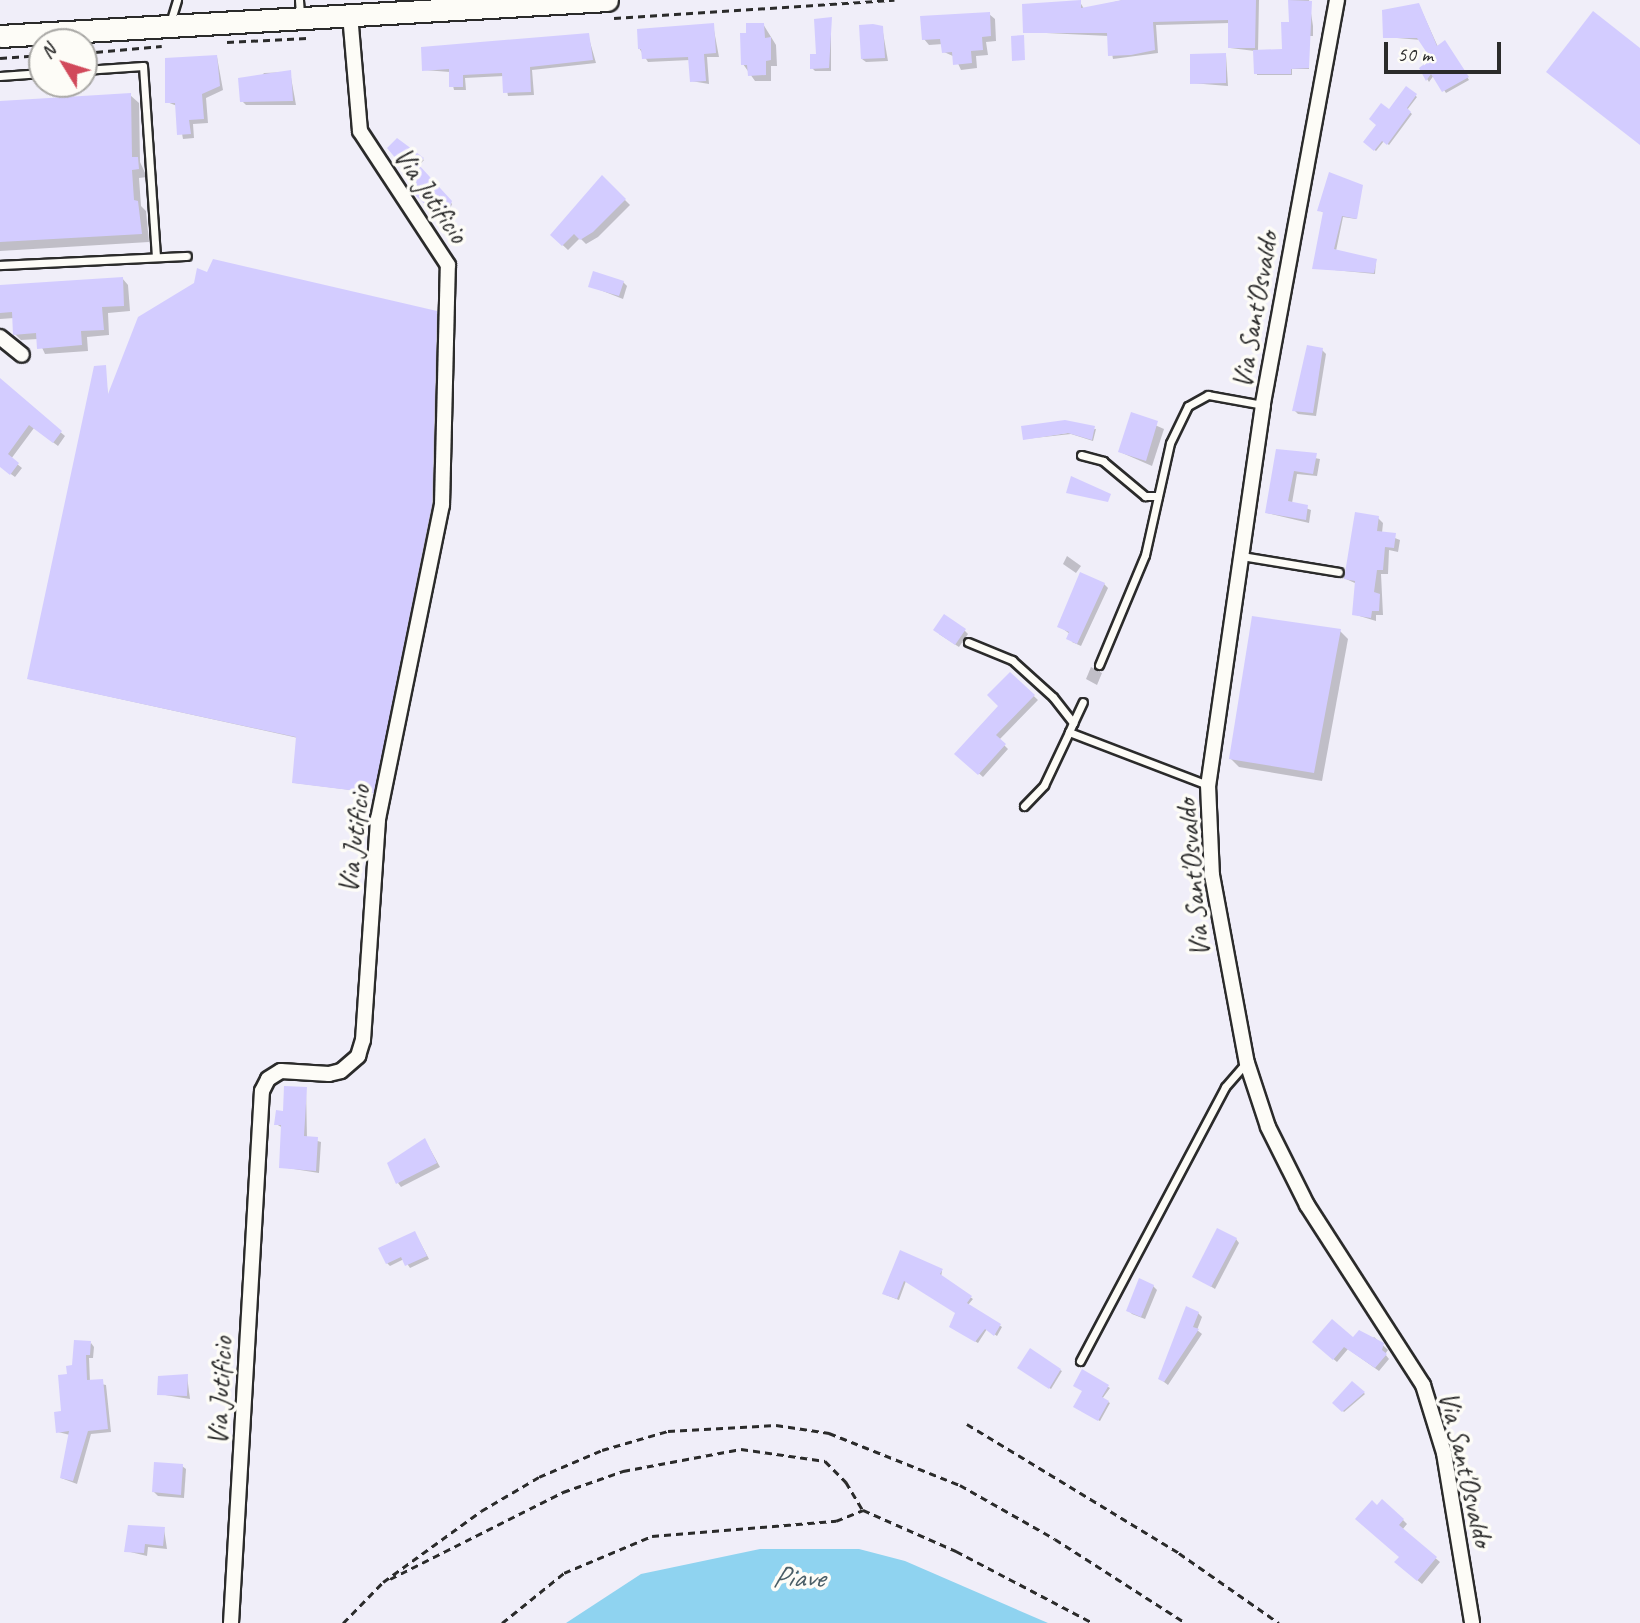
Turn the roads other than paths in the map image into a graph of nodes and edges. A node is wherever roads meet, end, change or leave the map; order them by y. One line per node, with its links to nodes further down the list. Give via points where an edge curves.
1 (177, 0): 6 (lane)
2 (1337, 0): 16 (street, Via Sant'Osvaldo)
3 (299, 8): 5 (main road); 6 (main road)
4 (604, 9): 5 (main road)
5 (350, 14): 30 (street, Via Jutificio, via 360,131 448,265 442,505 378,819 361,1048 353,1063 341,1071 281,1071 268,1079 261,1091)
6 (168, 35): 7 (main road)
7 (0, 36)
8 (98, 70): 12 (lane, via 143,66)
9 (28, 75): 10 (lane)
10 (0, 76)
11 (187, 256): 12 (lane)
12 (156, 257): 13 (lane)
13 (0, 265)
14 (0, 337): 15 (street)
15 (22, 355)
16 (1263, 405): 18 (lane, via 1208,395 1188,406 1170,443); 19 (street, Via Sant'Osvaldo)
17 (1081, 454): 18 (lane, via 1102,461 1145,496)
18 (1158, 496): 22 (lane, via 1145,555)
19 (1242, 556): 20 (lane); 26 (street, Via Sant'Osvaldo)
20 (1339, 572)
21 (968, 642): 24 (lane, via 1012,660 1053,697)
22 (1099, 665)
23 (1083, 702): 24 (lane)
24 (1073, 723): 25 (lane)
25 (1069, 732): 26 (lane); 27 (lane, via 1044,785)
26 (1208, 785): 28 (street, Via Sant'Osvaldo, via 1219,932)
27 (1024, 806)
28 (1247, 1063): 29 (lane, via 1225,1087); 31 (street, Via Sant'Osvaldo, via 1289,1173 1423,1385 1444,1453)
29 (1080, 1361)
30 (231, 1623)
31 (1472, 1623)

